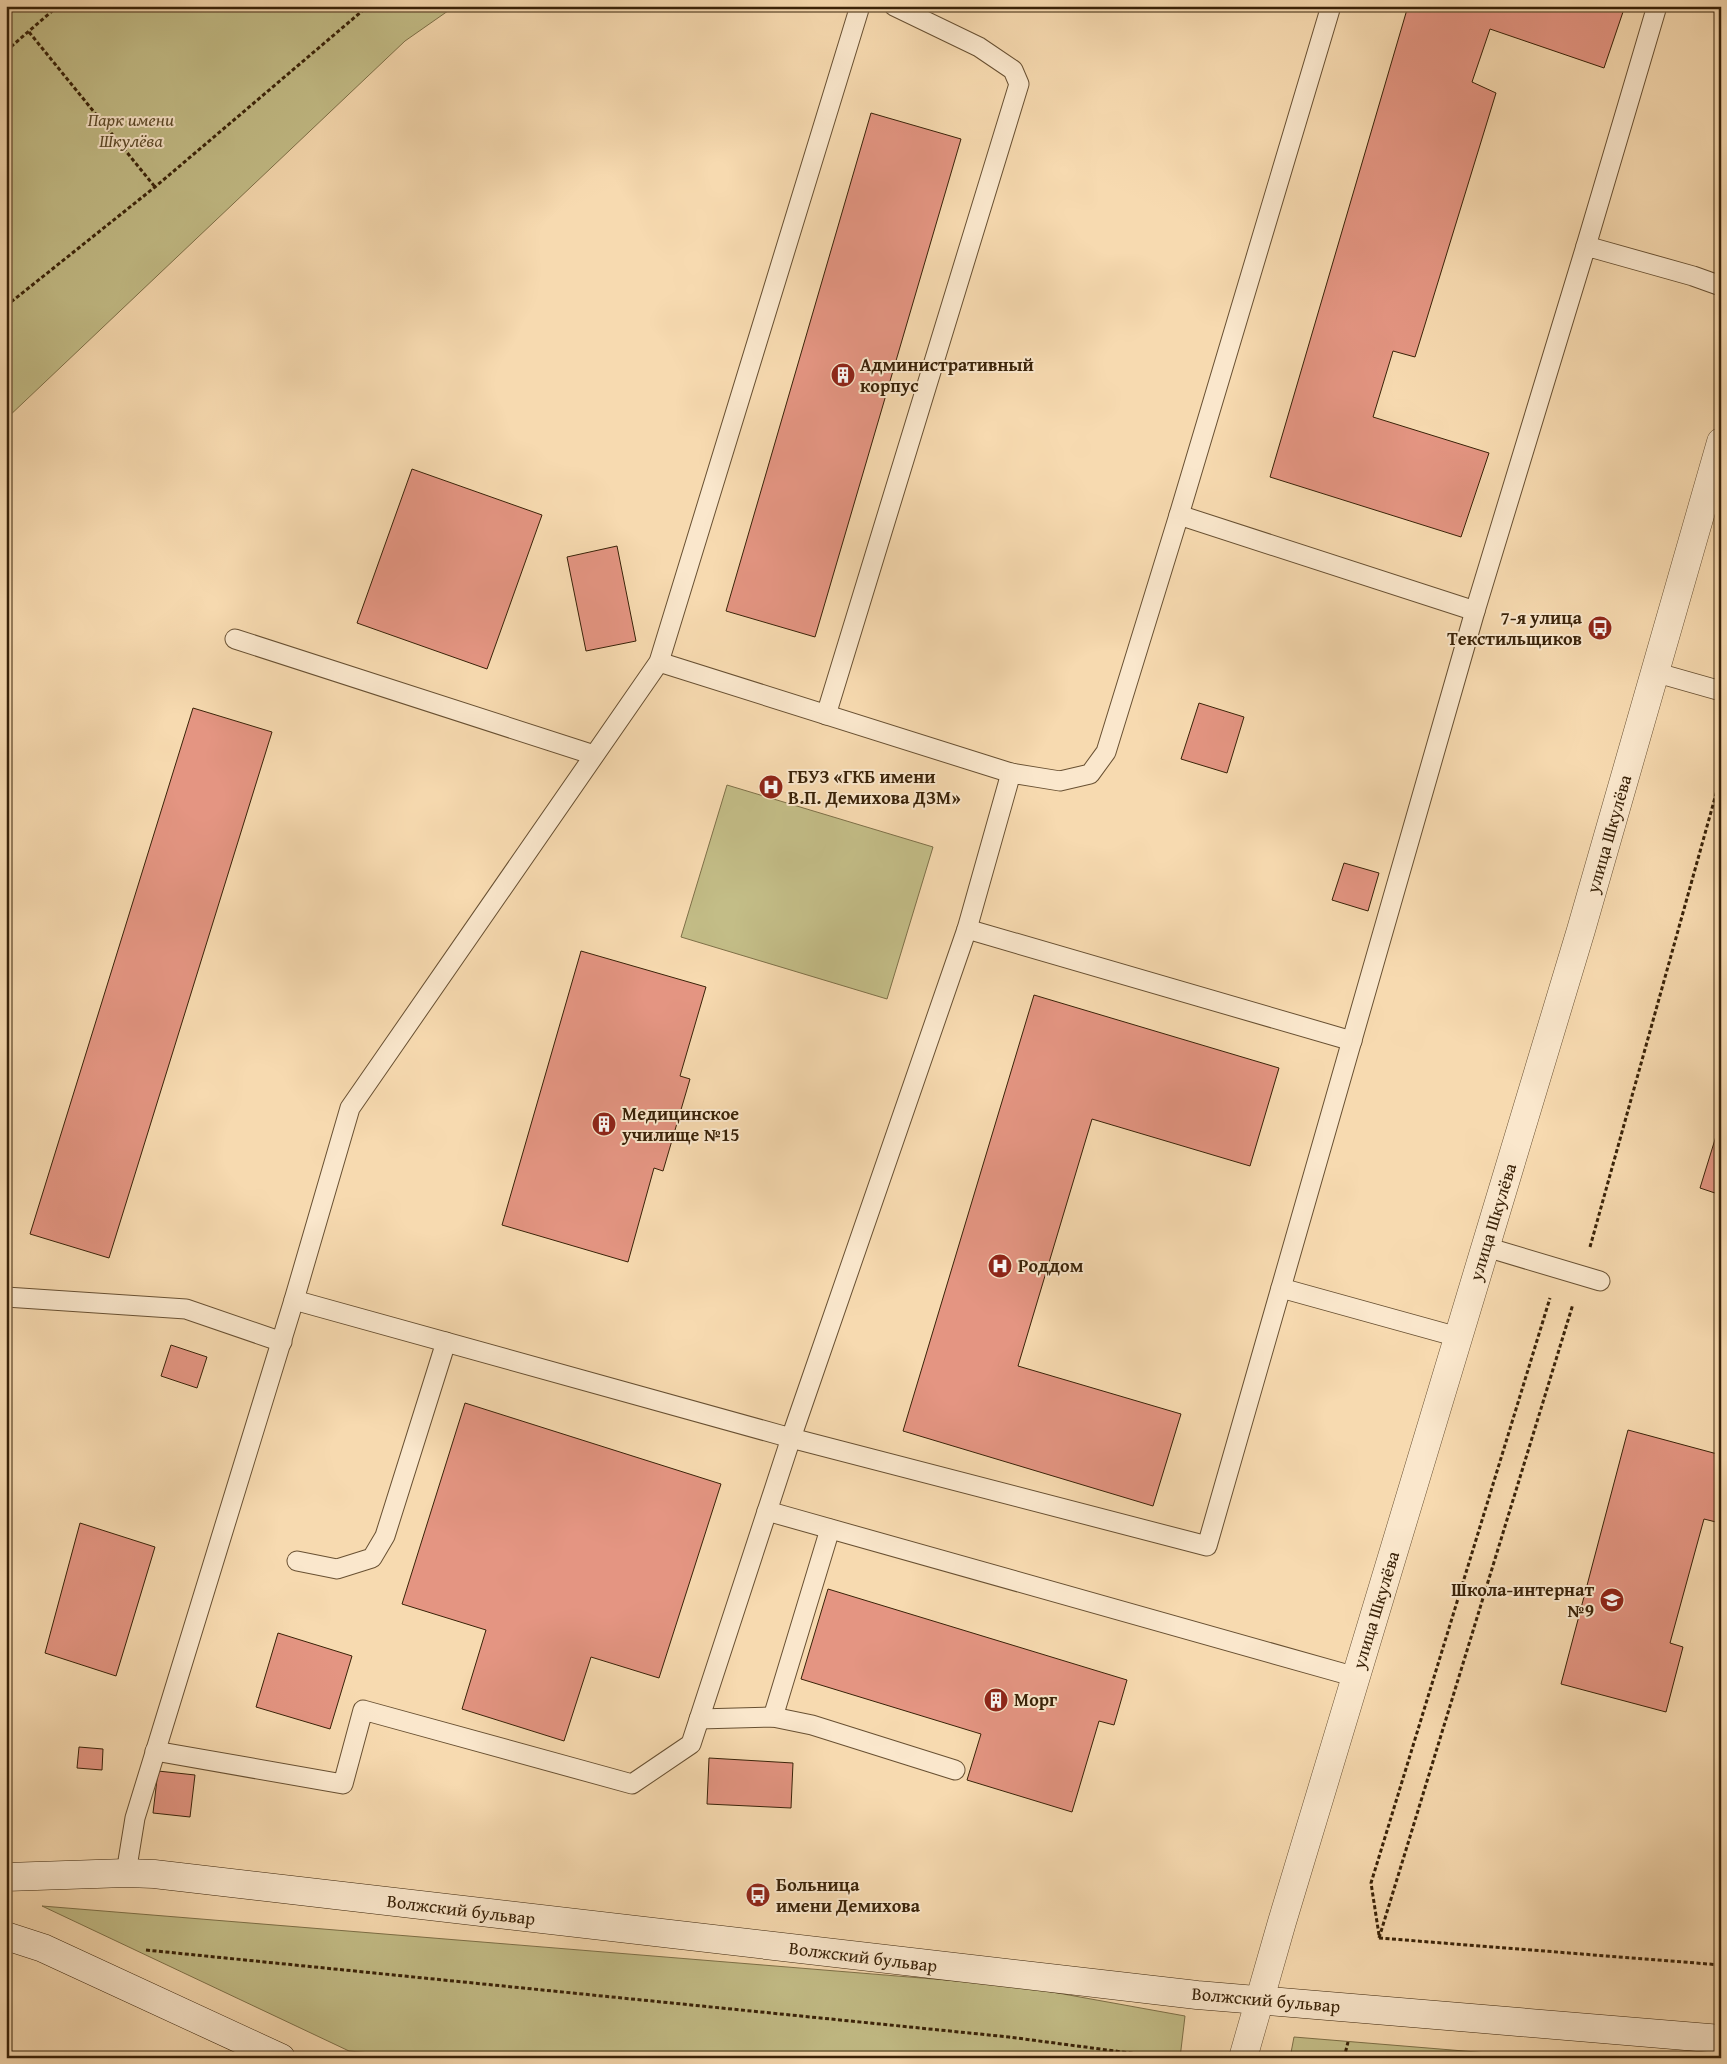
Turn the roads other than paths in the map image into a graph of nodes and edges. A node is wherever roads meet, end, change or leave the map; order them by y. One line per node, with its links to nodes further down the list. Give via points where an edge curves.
1 (860, 6): 11 (lane)
2 (894, 6): 14 (lane, via 979,47 1013,70 1019,84)
3 (1332, 6): 8 (lane)
4 (1657, 6): 5 (lane)
5 (1586, 246): 6 (lane); 9 (lane)
6 (1721, 286)
7 (1721, 442): 12 (main road, улица Шкулёва)
8 (1179, 515): 9 (lane); 16 (lane, via 1106,752 1090,774 1060,781)
9 (1475, 611): 18 (lane)
10 (235, 639): 15 (lane)
11 (659, 662): 14 (lane); 15 (lane)
12 (1654, 672): 13 (lane); 19 (main road, улица Шкулёва, via 1584,921)
13 (1721, 691)
14 (826, 715): 16 (lane)
15 (594, 754): 23 (lane, via 350,1108)
16 (1011, 774): 17 (lane)
17 (967, 929): 18 (lane); 27 (lane)
18 (1352, 1041): 21 (lane)
19 (1486, 1246): 20 (lane); 24 (main road, улица Шкулёва)
20 (1600, 1281)
21 (1281, 1288): 24 (lane); 27 (lane, via 1207,1546)
22 (6, 1297): 25 (lane, via 186,1310)
23 (294, 1300): 25 (lane); 26 (lane)
24 (1458, 1337): 31 (main road, улица Шкулёва)
25 (282, 1342): 34 (lane)
26 (446, 1342): 27 (lane); 30 (lane, via 385,1536 372,1558 337,1569)
27 (791, 1438): 28 (lane)
28 (767, 1512): 29 (lane); 33 (lane)
29 (830, 1529): 31 (lane); 32 (lane)
30 (297, 1562)
31 (1356, 1677): 39 (main road, улица Шкулёва)
32 (773, 1717): 33 (lane); 35 (lane, via 812,1725)
33 (699, 1720): 34 (lane, via 691,1744 632,1784 363,1710 343,1784)
34 (156, 1751): 36 (lane, via 135,1818)
35 (955, 1770)
36 (126, 1873): 37 (main road, Волжский бульвар); 39 (main road, Волжский бульвар)
37 (6, 1877)
38 (6, 1936): 41 (main road, via 43,1948)
39 (1259, 2000): 40 (main road, Волжский бульвар); 42 (main road, улица Шкулёва)
40 (1721, 2039)
41 (281, 2058)
42 (1243, 2058)

